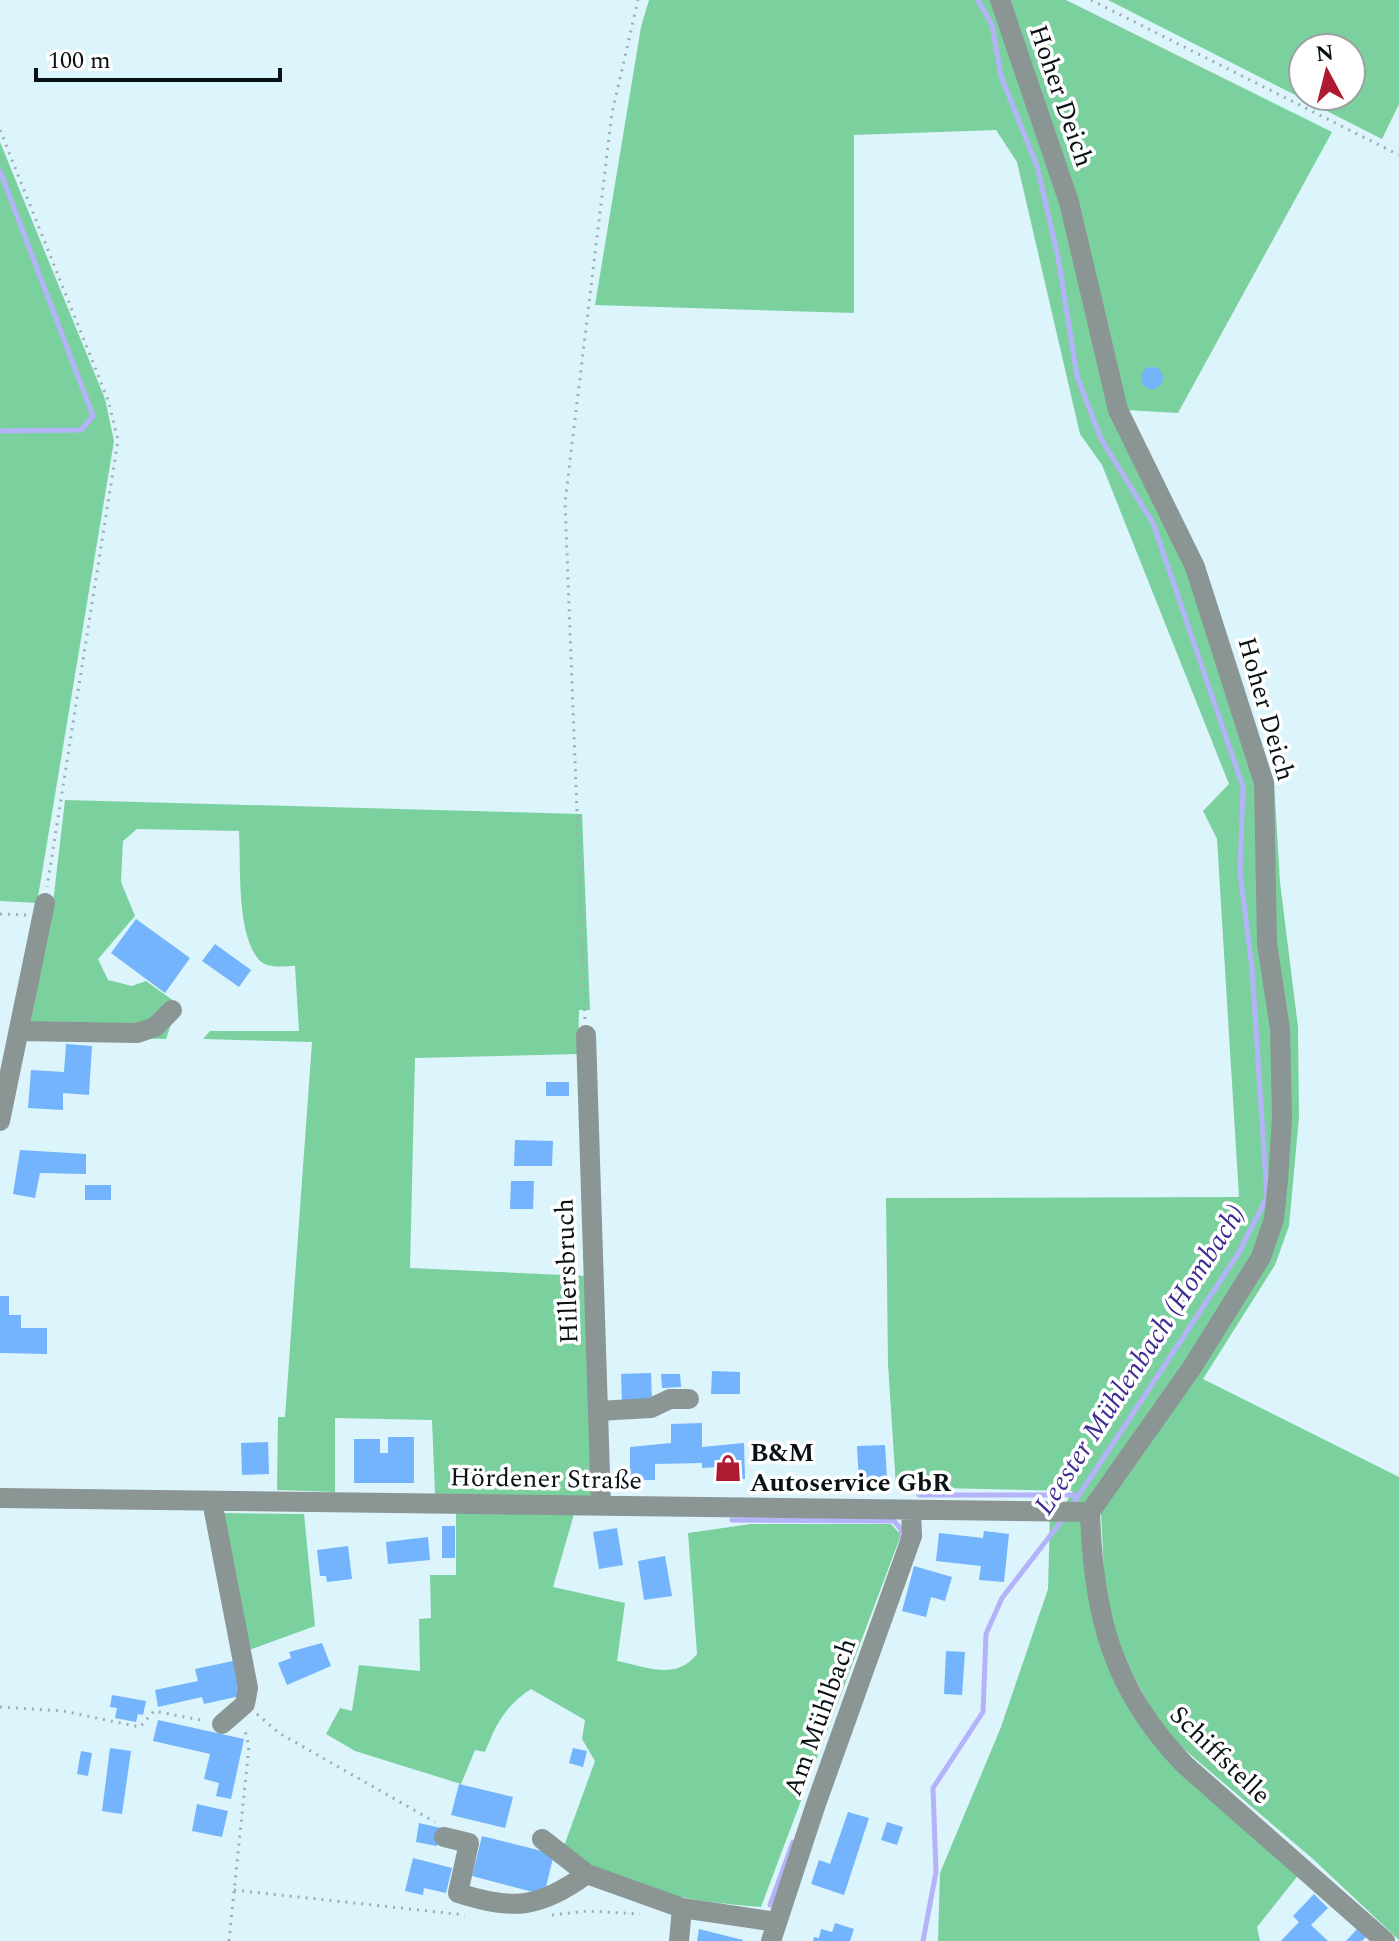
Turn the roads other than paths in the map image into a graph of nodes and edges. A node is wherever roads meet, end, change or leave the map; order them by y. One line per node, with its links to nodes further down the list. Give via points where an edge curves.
1 (1000, 0): 13 (street, Hoher Deich, via 1069,202 1118,410 1195,567 1264,783 1267,944 1280,1029 1278,1180 1274,1219 1261,1257 1191,1369)
2 (43, 909): 4 (street)
3 (172, 1010): 4 (street, via 155,1027 137,1033)
4 (19, 1031): 6 (street)
5 (586, 1035): 8 (street, Hillersbruch)
6 (0, 1121)
7 (689, 1399): 8 (street)
8 (598, 1411): 11 (street, Hillersbruch)
9 (0, 1498): 10 (street, Hördener Straße)
10 (212, 1501): 11 (street, Hördener Straße); 14 (street, via 248,1688)
11 (601, 1506): 12 (street, Hördener Straße)
12 (911, 1510): 13 (street, Hördener Straße); 19 (street, Am Mühlbach, via 912,1536)
13 (1075, 1512): 21 (street, Schiffstelle, via 1105,1638 1121,1678 1156,1735)
14 (235, 1713)
15 (444, 1837): 17 (street, via 469,1843 458,1893 488,1903 521,1905 550,1899)
16 (542, 1839): 17 (street)
17 (587, 1874): 18 (street)
18 (682, 1908): 19 (street); 20 (street)
19 (774, 1931)
20 (679, 1941)
21 (1385, 1941)

